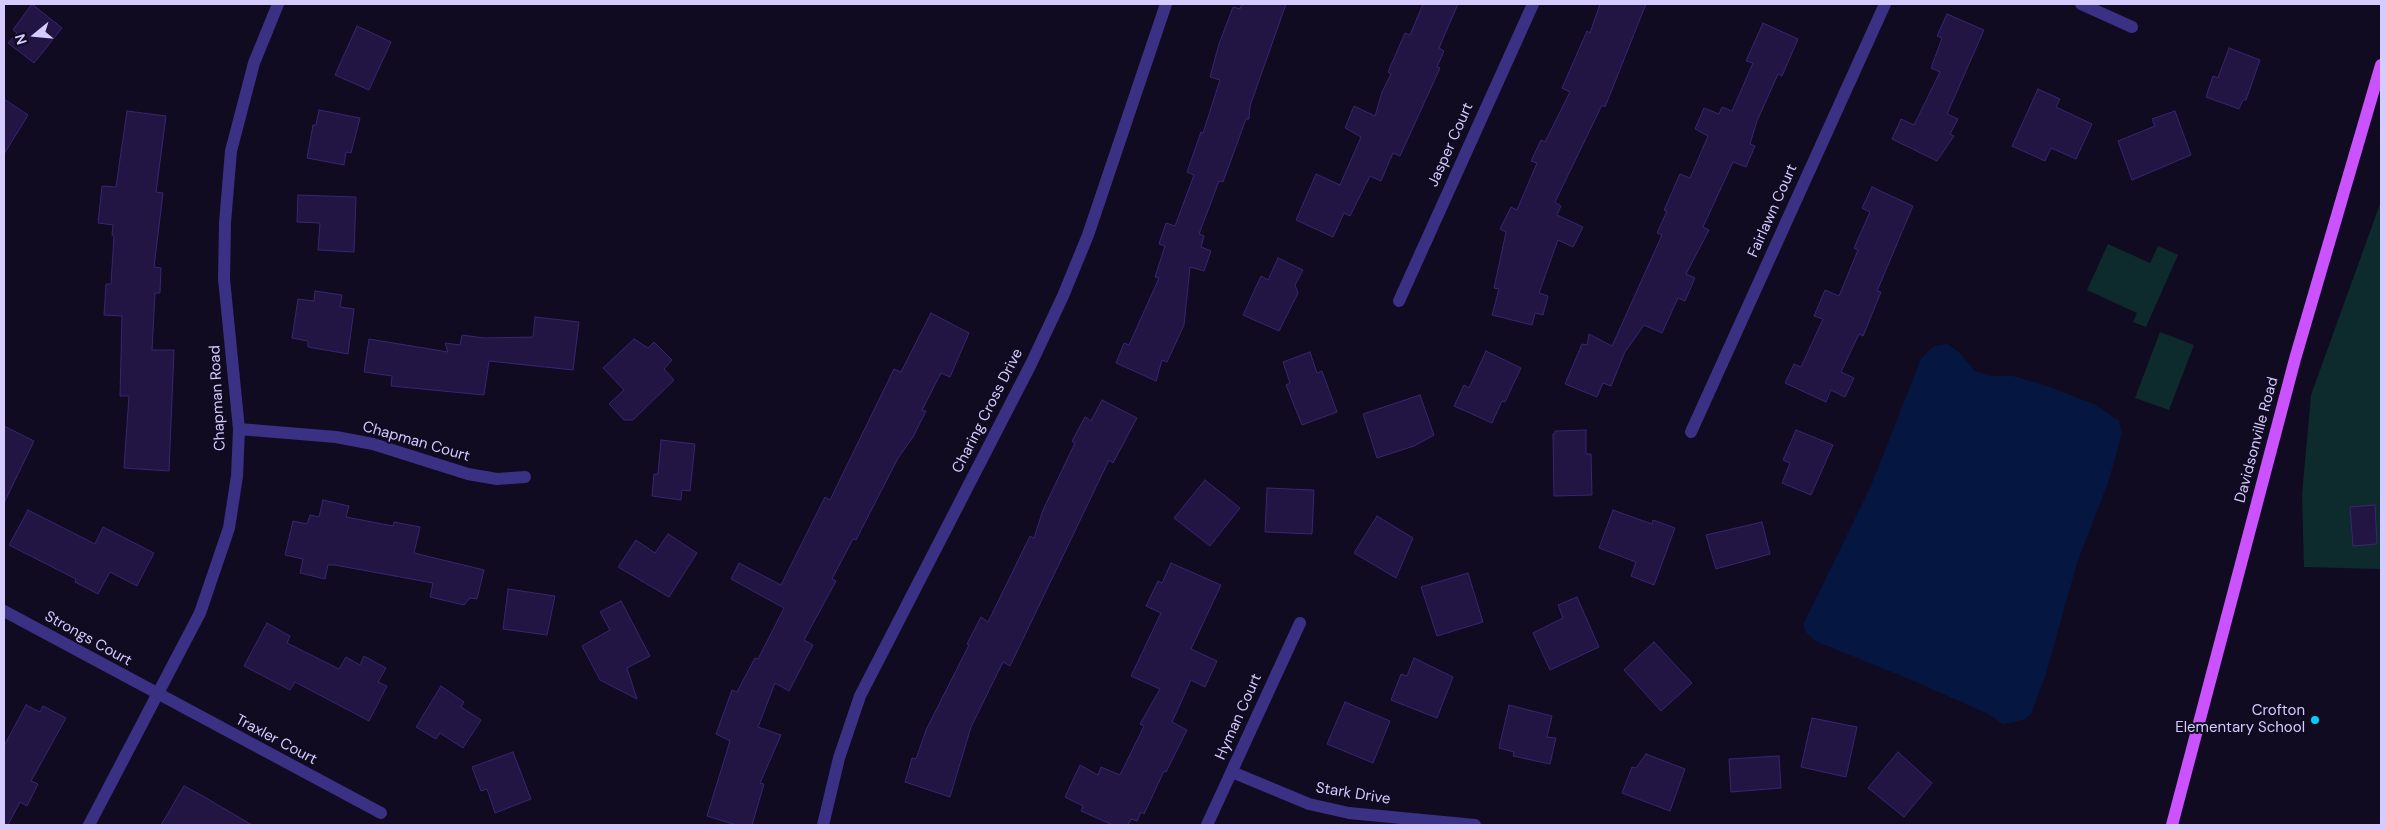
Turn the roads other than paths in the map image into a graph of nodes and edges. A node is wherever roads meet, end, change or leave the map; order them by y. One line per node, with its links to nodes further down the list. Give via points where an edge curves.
1 (278, 4): 9 (street, Chapman Road, via 254,63 231,160 225,223 224,279)
2 (1166, 4): 18 (street, Charing Cross Drive, via 1088,235 1063,296 860,696 839,758)
3 (1532, 4): 8 (street, Jasper Court)
4 (1885, 4): 10 (street, Fairlawn Court)
5 (2081, 4): 6 (street)
6 (2132, 27)
7 (2381, 64): 21 (main road, Davidsonville Road, via 2295,359)
8 (1398, 301)
9 (239, 429): 11 (street, Chapman Court, via 336,437 372,444 468,474 497,479); 14 (street, Chapman Road, via 237,476 229,528 200,613)
10 (1691, 432)
11 (525, 477)
12 (4, 611): 14 (street, Strongs Court)
13 (1300, 622): 15 (street, Hyman Court)
14 (157, 695): 16 (street, Traxler Court); 17 (street, Chapman Road)
15 (1232, 772): 19 (street, Hyman Court); 20 (street, Stark Drive, via 1309,804)
16 (381, 814)
17 (89, 825)
18 (823, 825)
19 (1207, 825)
20 (1475, 825)
21 (2172, 825)

